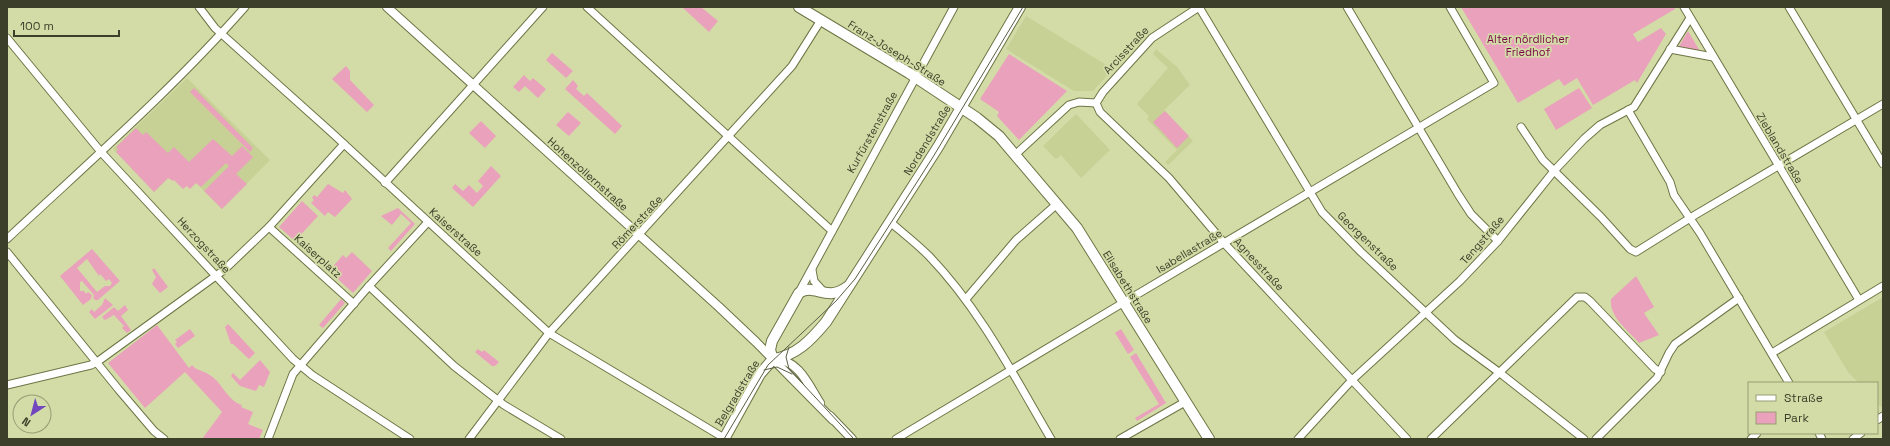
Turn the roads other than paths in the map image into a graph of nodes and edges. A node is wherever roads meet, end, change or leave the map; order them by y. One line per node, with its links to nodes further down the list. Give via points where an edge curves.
1 (200, 7): 16 (street, Kaiserstraße)
2 (245, 7): 16 (street)
3 (387, 7): 21 (street, Hohenzollernstraße)
4 (543, 7): 21 (street)
5 (587, 7): 29 (street)
6 (799, 7): 15 (main road, Franz-Joseph-Straße)
7 (954, 7): 20 (street, Kurfürstenstraße)
8 (1020, 7): 24 (main road, Nordendstraße)
9 (1199, 7): 22 (street, Arcisstraße, via 1152,38); 37 (street, Georgenstraße)
10 (1347, 7): 28 (street)
11 (1450, 7): 28 (street, Isabellastraße, via 1494,83)
12 (1684, 7): 14 (street, Zieblandstraße)
13 (1789, 7): 26 (street)
14 (1690, 18): 18 (street, Tengstraße); 19 (street, Zieblandstraße)
15 (821, 20): 20 (main road, Franz-Joseph-Straße); 29 (street, Römerstraße, via 796,62)
16 (222, 34): 30 (street, Kaiserstraße); 31 (street)
17 (7, 38): 31 (street, Herzogstraße)
18 (1670, 49): 19 (street); 25 (street, Tengstraße, via 1637,103)
19 (1713, 57): 34 (street, Zieblandstraße)
20 (915, 77): 24 (main road, Franz-Joseph-Straße); 43 (street, Kurfürstenstraße)
21 (473, 85): 36 (street); 44 (street, Hohenzollernstraße)
22 (1096, 103): 32 (street, via 1079,102 1069,105); 47 (street, Agnesstraße, via 1100,112 1169,178)
23 (1883, 104): 26 (street)
24 (961, 108): 32 (main road, Franz-Joseph-Straße, via 990,128); 41 (main road, Nordendstraße)
25 (1628, 110): 35 (street, Tengstraße, via 1591,132); 39 (street)
26 (1856, 120): 33 (street); 34 (street)
27 (1521, 127): 35 (street, via 1539,156)
28 (1419, 128): 37 (street, Isabellastraße); 46 (street, via 1471,214)
29 (729, 137): 43 (street); 44 (street, Römerstraße)
30 (344, 144): 36 (street, Kaiserstraße); 42 (street)
31 (101, 152): 45 (street); 50 (street, Herzogstraße)
32 (1015, 155): 38 (main road, Elisabethstraße)
33 (1883, 164)
34 (1778, 166): 39 (street); 58 (street, Zieblandstraße)
35 (1554, 171): 39 (street, via 1633,252 1642,250); 46 (street, Tengstraße)
36 (385, 183): 40 (street, Kaiserstraße)
37 (1309, 193): 47 (street, Isabellastraße); 62 (street, Georgenstraße, via 1340,232)
38 (1057, 204): 57 (street, via 1016,240); 59 (main road, Elisabethstraße, via 1077,228)
39 (1690, 218): 56 (street)
40 (428, 222): 52 (street); 63 (street, Kaiserstraße)
41 (890, 222): 51 (main road, Nordendstraße); 57 (street, via 928,255)
42 (269, 227): 50 (street, via 224,270); 60 (street, Kaiserplatz)
43 (832, 231): 49 (street, Kurfürstenstraße)
44 (639, 235): 63 (street, Römerstraße); 66 (street, Hohenzollernstraße)
45 (7, 239)
46 (1498, 241): 62 (street, Tengstraße)
47 (1224, 243): 59 (street, Isabellastraße); 73 (street, Agnesstraße)
48 (7, 252): 67 (street)
49 (812, 268): 54 (street, via 814,281); 55 (street, Kurfürstenstraße)
50 (216, 274): 67 (street); 68 (street, Herzogstraße)
51 (850, 284): 54 (main road, via 838,293); 61 (main road, Nordendstraße)
52 (369, 286): 60 (street); 76 (street, via 454,366)
53 (1883, 286): 58 (street)
54 (826, 293): 55 (main road, via 807,289); 61 (main road, via 831,301)
55 (797, 296): 66 (main road, via 772,341 770,350)
56 (1739, 298): 64 (street); 72 (street, via 1675,344)
57 (966, 299): 70 (street)
58 (1858, 300): 64 (street)
59 (1123, 302): 70 (street, Isabellastraße); 77 (main road, Elisabethstraße)
60 (354, 304): 68 (street)
61 (831, 314): 65 (main road, Nordendstraße)
62 (1427, 314): 71 (street, Georgenstraße, via 1455,340); 73 (street, Tengstraße)
63 (549, 333): 76 (street, Römerstraße); 80 (street, Kaiserstraße)
64 (1772, 353): 74 (street)
65 (794, 354): 66 (main road); 69 (street)
66 (773, 359): 69 (street, Hohenzollernstraße, via 786,361); 78 (street, Hohenzollernstraße); 80 (main road, Belgradstraße, via 760,374)
67 (97, 362): 75 (street); 79 (street)
68 (300, 366): 81 (street, via 289,381); 82 (street, Herzogstraße)
69 (795, 367): 78 (street, Hohenzollernstraße)
70 (1011, 370): 86 (street, Isabellastraße); 87 (street)
71 (1500, 372): 72 (street, via 1572,300 1585,297 1655,369); 92 (street); 93 (street, Georgenstraße)
72 (1661, 372): 94 (street)
73 (1352, 380): 90 (street, Tengstraße); 91 (street, Agnesstraße)
74 (1788, 382)
75 (7, 385)
76 (498, 401): 83 (street, Römerstraße); 84 (street)
77 (1185, 402): 88 (street); 89 (main road, Elisabethstraße)
78 (833, 420): 85 (street, Hohenzollernstraße)
79 (159, 438)
80 (724, 438)
81 (268, 439)
82 (410, 439)
83 (469, 439)
84 (561, 439)
85 (852, 439)
86 (896, 439)
87 (1051, 439)
88 (1120, 439)
89 (1209, 439)
90 (1298, 439)
91 (1407, 439)
92 (1431, 439)
93 (1584, 439)
94 (1596, 439)

